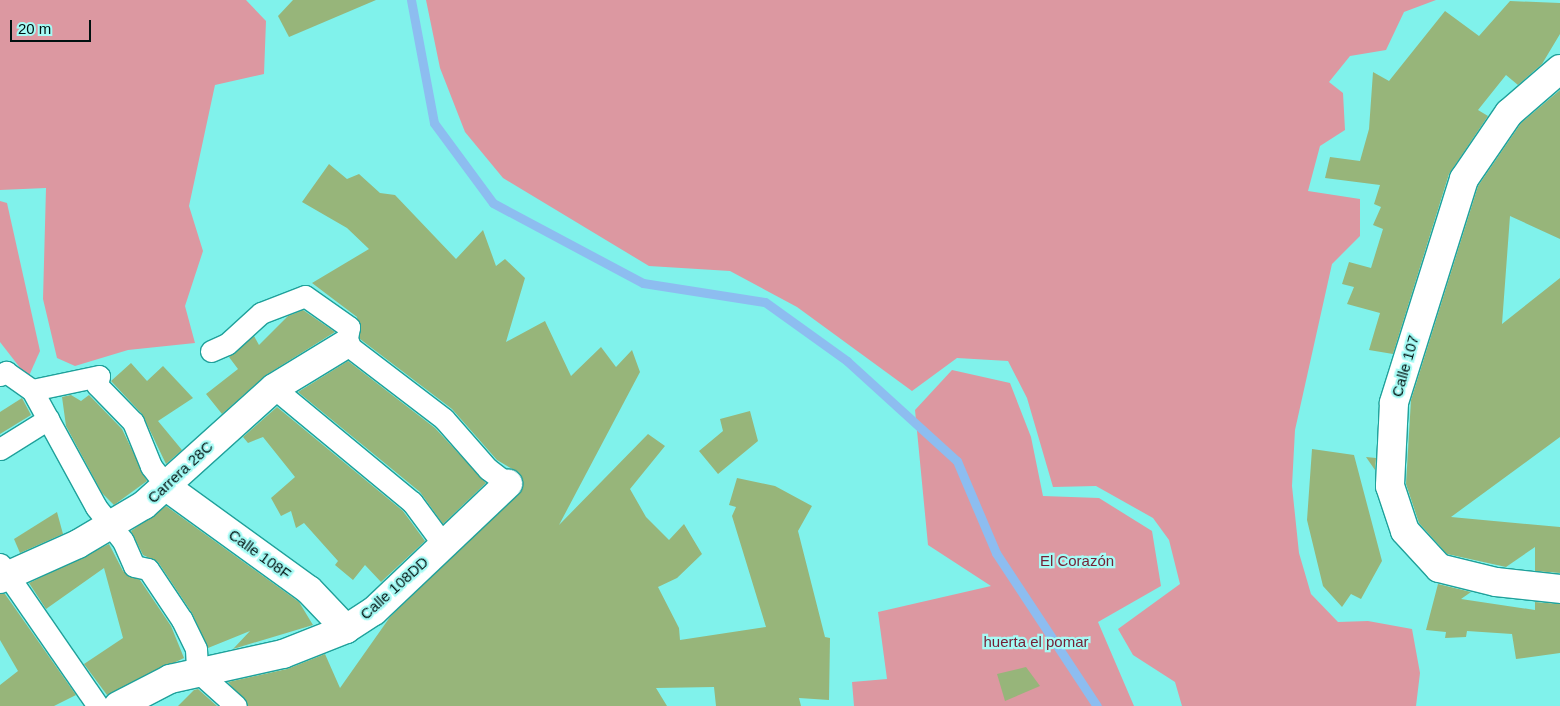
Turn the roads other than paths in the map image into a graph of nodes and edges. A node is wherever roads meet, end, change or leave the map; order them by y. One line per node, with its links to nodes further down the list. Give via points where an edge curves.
1 (1560, 69): 14 (street, Calle 107, via 1509,113 1464,179 1394,402 1390,486 1405,531 1440,568 1496,582)
2 (346, 344): 3 (street, via 349,327 305,296 261,313 228,344); 5 (street, Carrera 28C); 9 (street, via 444,419 488,469)
3 (211, 351)
4 (0, 375): 6 (street, via 6,372)
5 (274, 388): 10 (street, Carrera 28C, via 232,423); 12 (street, via 412,502)
6 (32, 390): 7 (street); 10 (street, via 99,376 97,385 133,422 150,466)
7 (48, 419): 8 (street); 11 (street)
8 (0, 450)
9 (508, 484): 12 (street, Calle 108DD)
10 (168, 488): 11 (street, Carrera 28C); 15 (street, Calle 108F, via 309,590)
11 (109, 527): 13 (street, Carrera 28C); 16 (street, via 123,541 134,566 148,569 182,620 196,649)
12 (443, 544): 15 (street, Calle 108DD, via 374,611)
13 (2, 573): 17 (street)
14 (1560, 589)
15 (346, 628): 16 (street, Calle 108DD, via 283,654)
16 (198, 671): 18 (street, Calle 108DD, via 163,682); 19 (street)
17 (98, 706)
18 (118, 706)
19 (236, 706)

